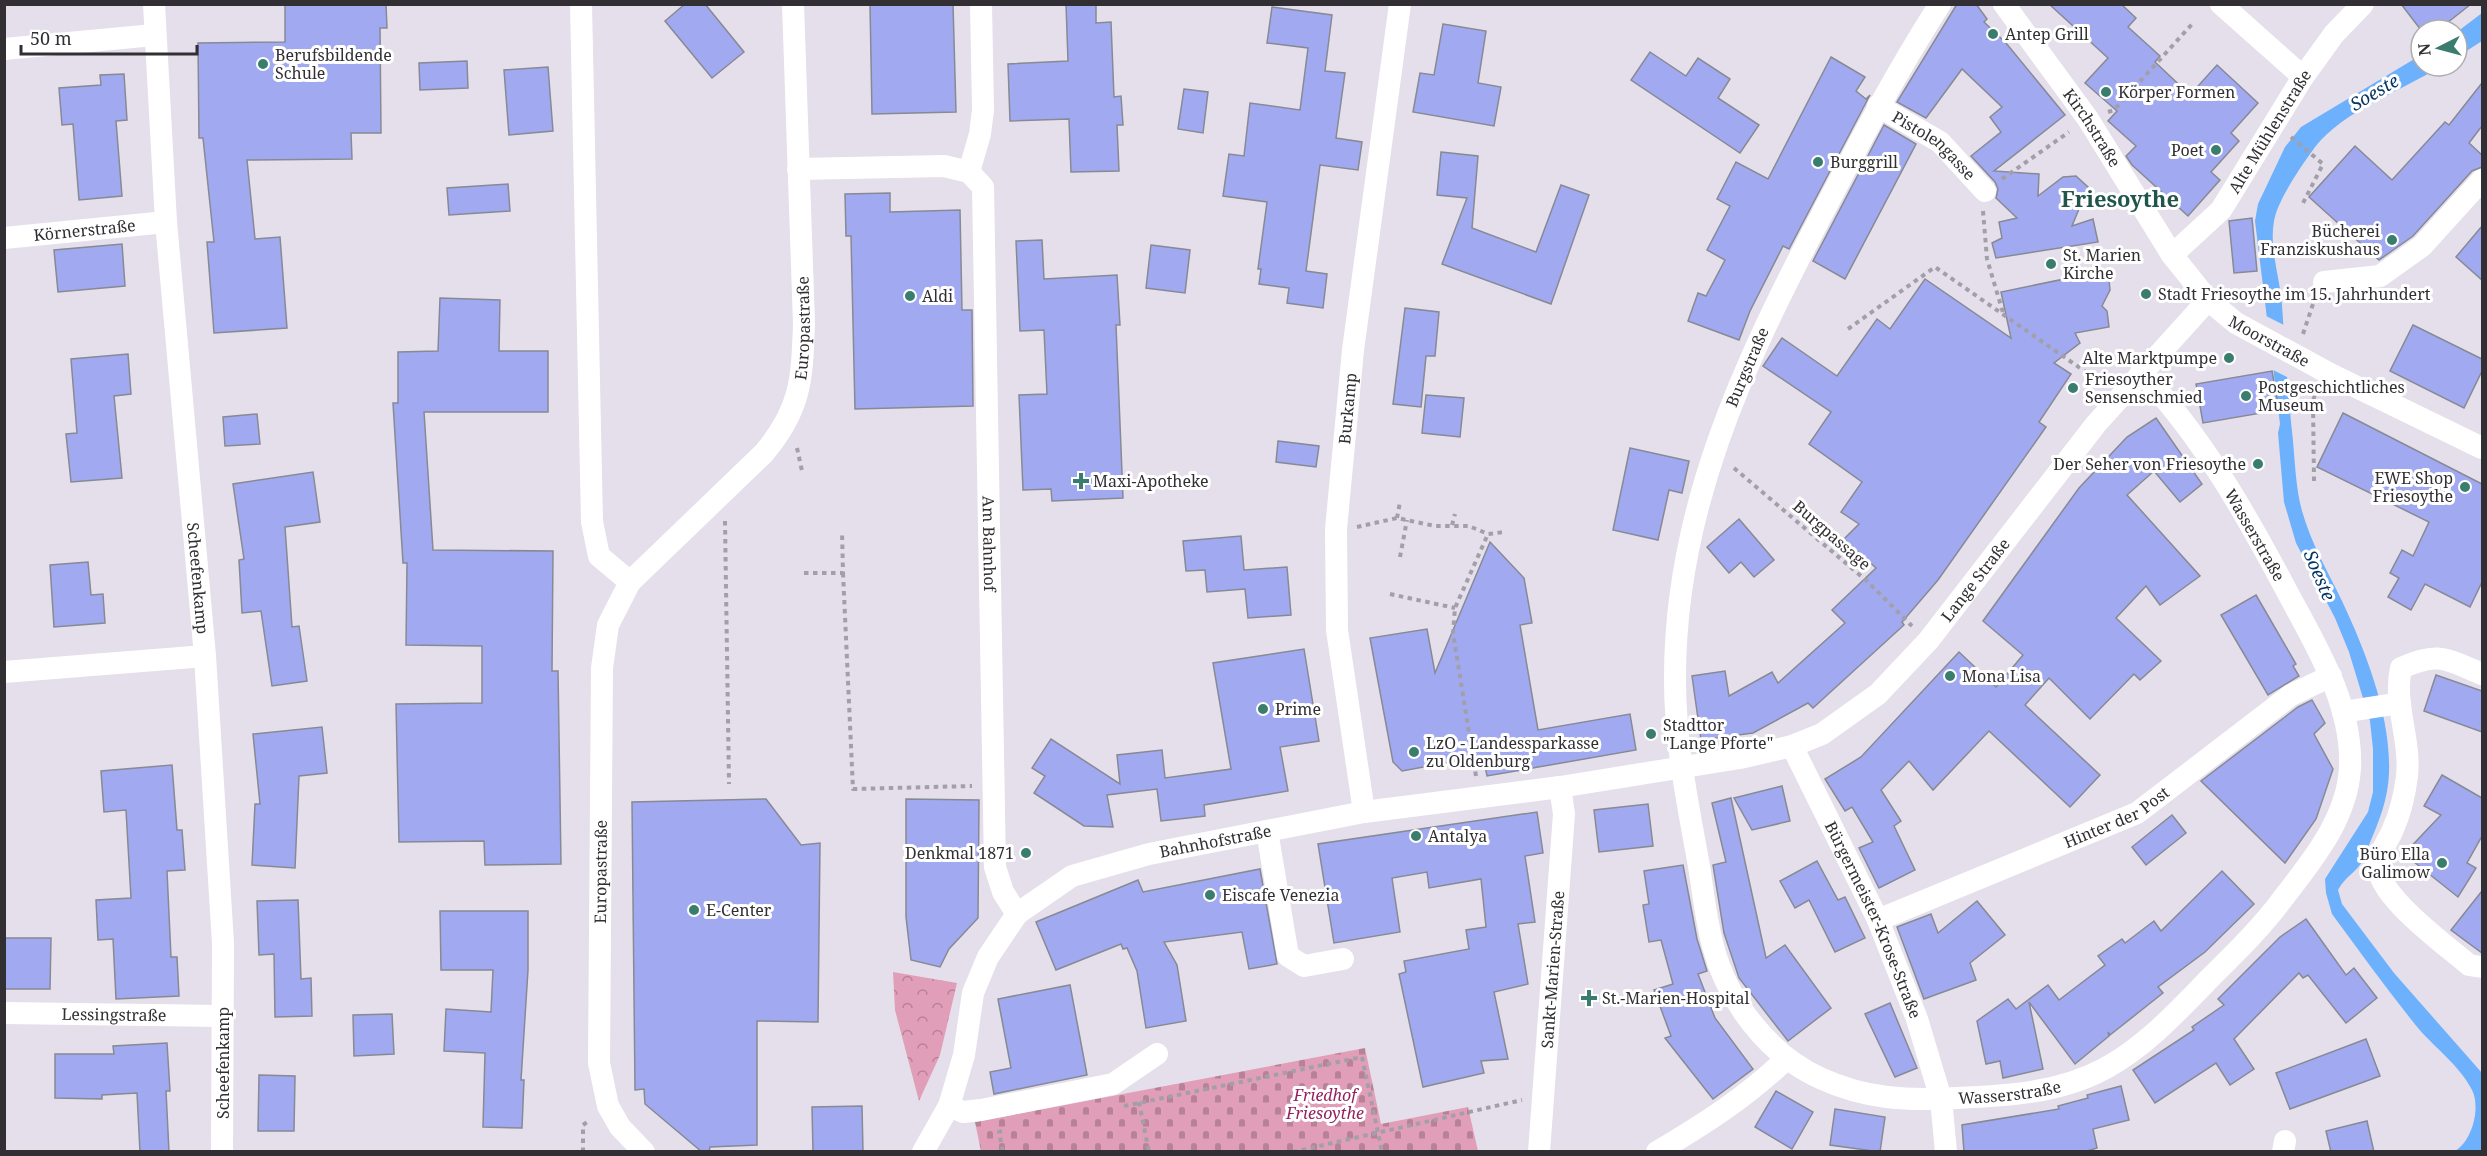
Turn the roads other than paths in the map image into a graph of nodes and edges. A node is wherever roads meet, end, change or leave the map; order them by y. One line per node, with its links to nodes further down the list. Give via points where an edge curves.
1 (154, 4): 10 (street, Scheefenkamp)
2 (581, 4): 25 (street, via 591,522 599,556)
3 (793, 4): 14 (street, Europastraße)
4 (981, 4): 15 (street, via 983,110)
5 (1400, 4): 35 (street, Burkamp, via 1353,350 1336,529 1337,630)
6 (1940, 4): 13 (street, Burgstraße)
7 (2004, 4): 20 (street, Kirchstraße, via 2088,119)
8 (2221, 4): 12 (street)
9 (2364, 4): 12 (street, Alte Mühlenstraße, via 2334,34)
10 (154, 35): 11 (street); 18 (street, Scheefenkamp)
11 (4, 50)
12 (2303, 77): 20 (street, Alte Mühlenstraße, via 2221,210)
13 (1878, 106): 17 (street, Pistolengasse, via 1940,142); 33 (street, Burgstraße, via 1762,328 1732,399 1702,489 1683,580 1677,636 1675,682)
14 (798, 169): 15 (street, via 944,166); 25 (street, Europastraße, via 804,324 795,405 783,431 764,453)
15 (969, 172): 37 (street, Am Bahnhof, via 983,187 995,867 1003,892)
16 (2482, 180): 21 (street, via 2422,246 2380,276)
17 (1985, 191)
18 (166, 222): 19 (street, Körnerstraße); 26 (street, Scheefenkamp)
19 (4, 238)
20 (2172, 255): 22 (street, Moorstraße)
21 (2324, 282)
22 (2208, 300): 23 (street, Lange Straße); 24 (street, Moorstraße, via 2236,323 2322,370)
23 (2141, 372): 29 (street, Wasserstraße, via 2172,404 2243,510); 32 (street, Lange Straße, via 1928,641 1878,694 1822,734)
24 (2482, 448)
25 (630, 582): 48 (street, Europastraße, via 608,625 601,702 599,1063 608,1106 620,1127)
26 (205, 656): 27 (street); 42 (street, Scheefenkamp, via 223,943)
27 (4, 672)
28 (2482, 674): 30 (street, via 2450,660 2426,657 2401,668)
29 (2331, 676): 31 (street, Wasserstraße); 38 (street, Hinter der Post, via 2291,694 2137,813)
30 (2392, 704): 31 (street); 40 (street, via 2407,743 2407,777 2394,828 2377,864 2381,882 2398,903 2469,965)
31 (2349, 711): 45 (street, Wasserstraße, via 2350,766 2345,796 2330,835 2265,922 2145,1042 2102,1070 2052,1088)
32 (1792, 746): 33 (street, Lange Straße); 38 (street, Bürgermeister-Krose-Straße)
33 (1682, 767): 34 (street, Bahnhofstraße); 44 (street, Wasserstraße, via 1713,949 1731,992 1755,1026)
34 (1560, 787): 35 (street, Bahnhofstraße); 50 (street, Sankt-Marien-Straße, via 1564,814)
35 (1364, 812): 36 (street, Bahnhofstraße)
36 (1267, 831): 37 (street, Bahnhofstraße, via 1149,854 1072,876); 39 (street, via 1288,956 1304,966)
37 (1017, 914): 46 (street, Bahnhofstraße, via 988,957 973,993 964,1055)
38 (1878, 920): 45 (street, Bürgermeister-Krose-Straße, via 1917,1019)
39 (1343, 959)
40 (2482, 967)
41 (4, 1012): 42 (street, Lessingstraße)
42 (223, 1016): 47 (street, Scheefenkamp)
43 (1157, 1054): 46 (street, via 1113,1084 981,1110 963,1112)
44 (1786, 1059): 45 (street, Wasserstraße, via 1817,1077 1862,1094 1914,1101); 51 (street, via 1754,1090)
45 (1941, 1099): 52 (street, Bürgermeister-Krose-Straße)
46 (949, 1106): 49 (street, Bahnhofstraße)
47 (222, 1152)
48 (644, 1152)
49 (923, 1152)
50 (1539, 1152)
51 (1658, 1152)
52 (1946, 1152)

